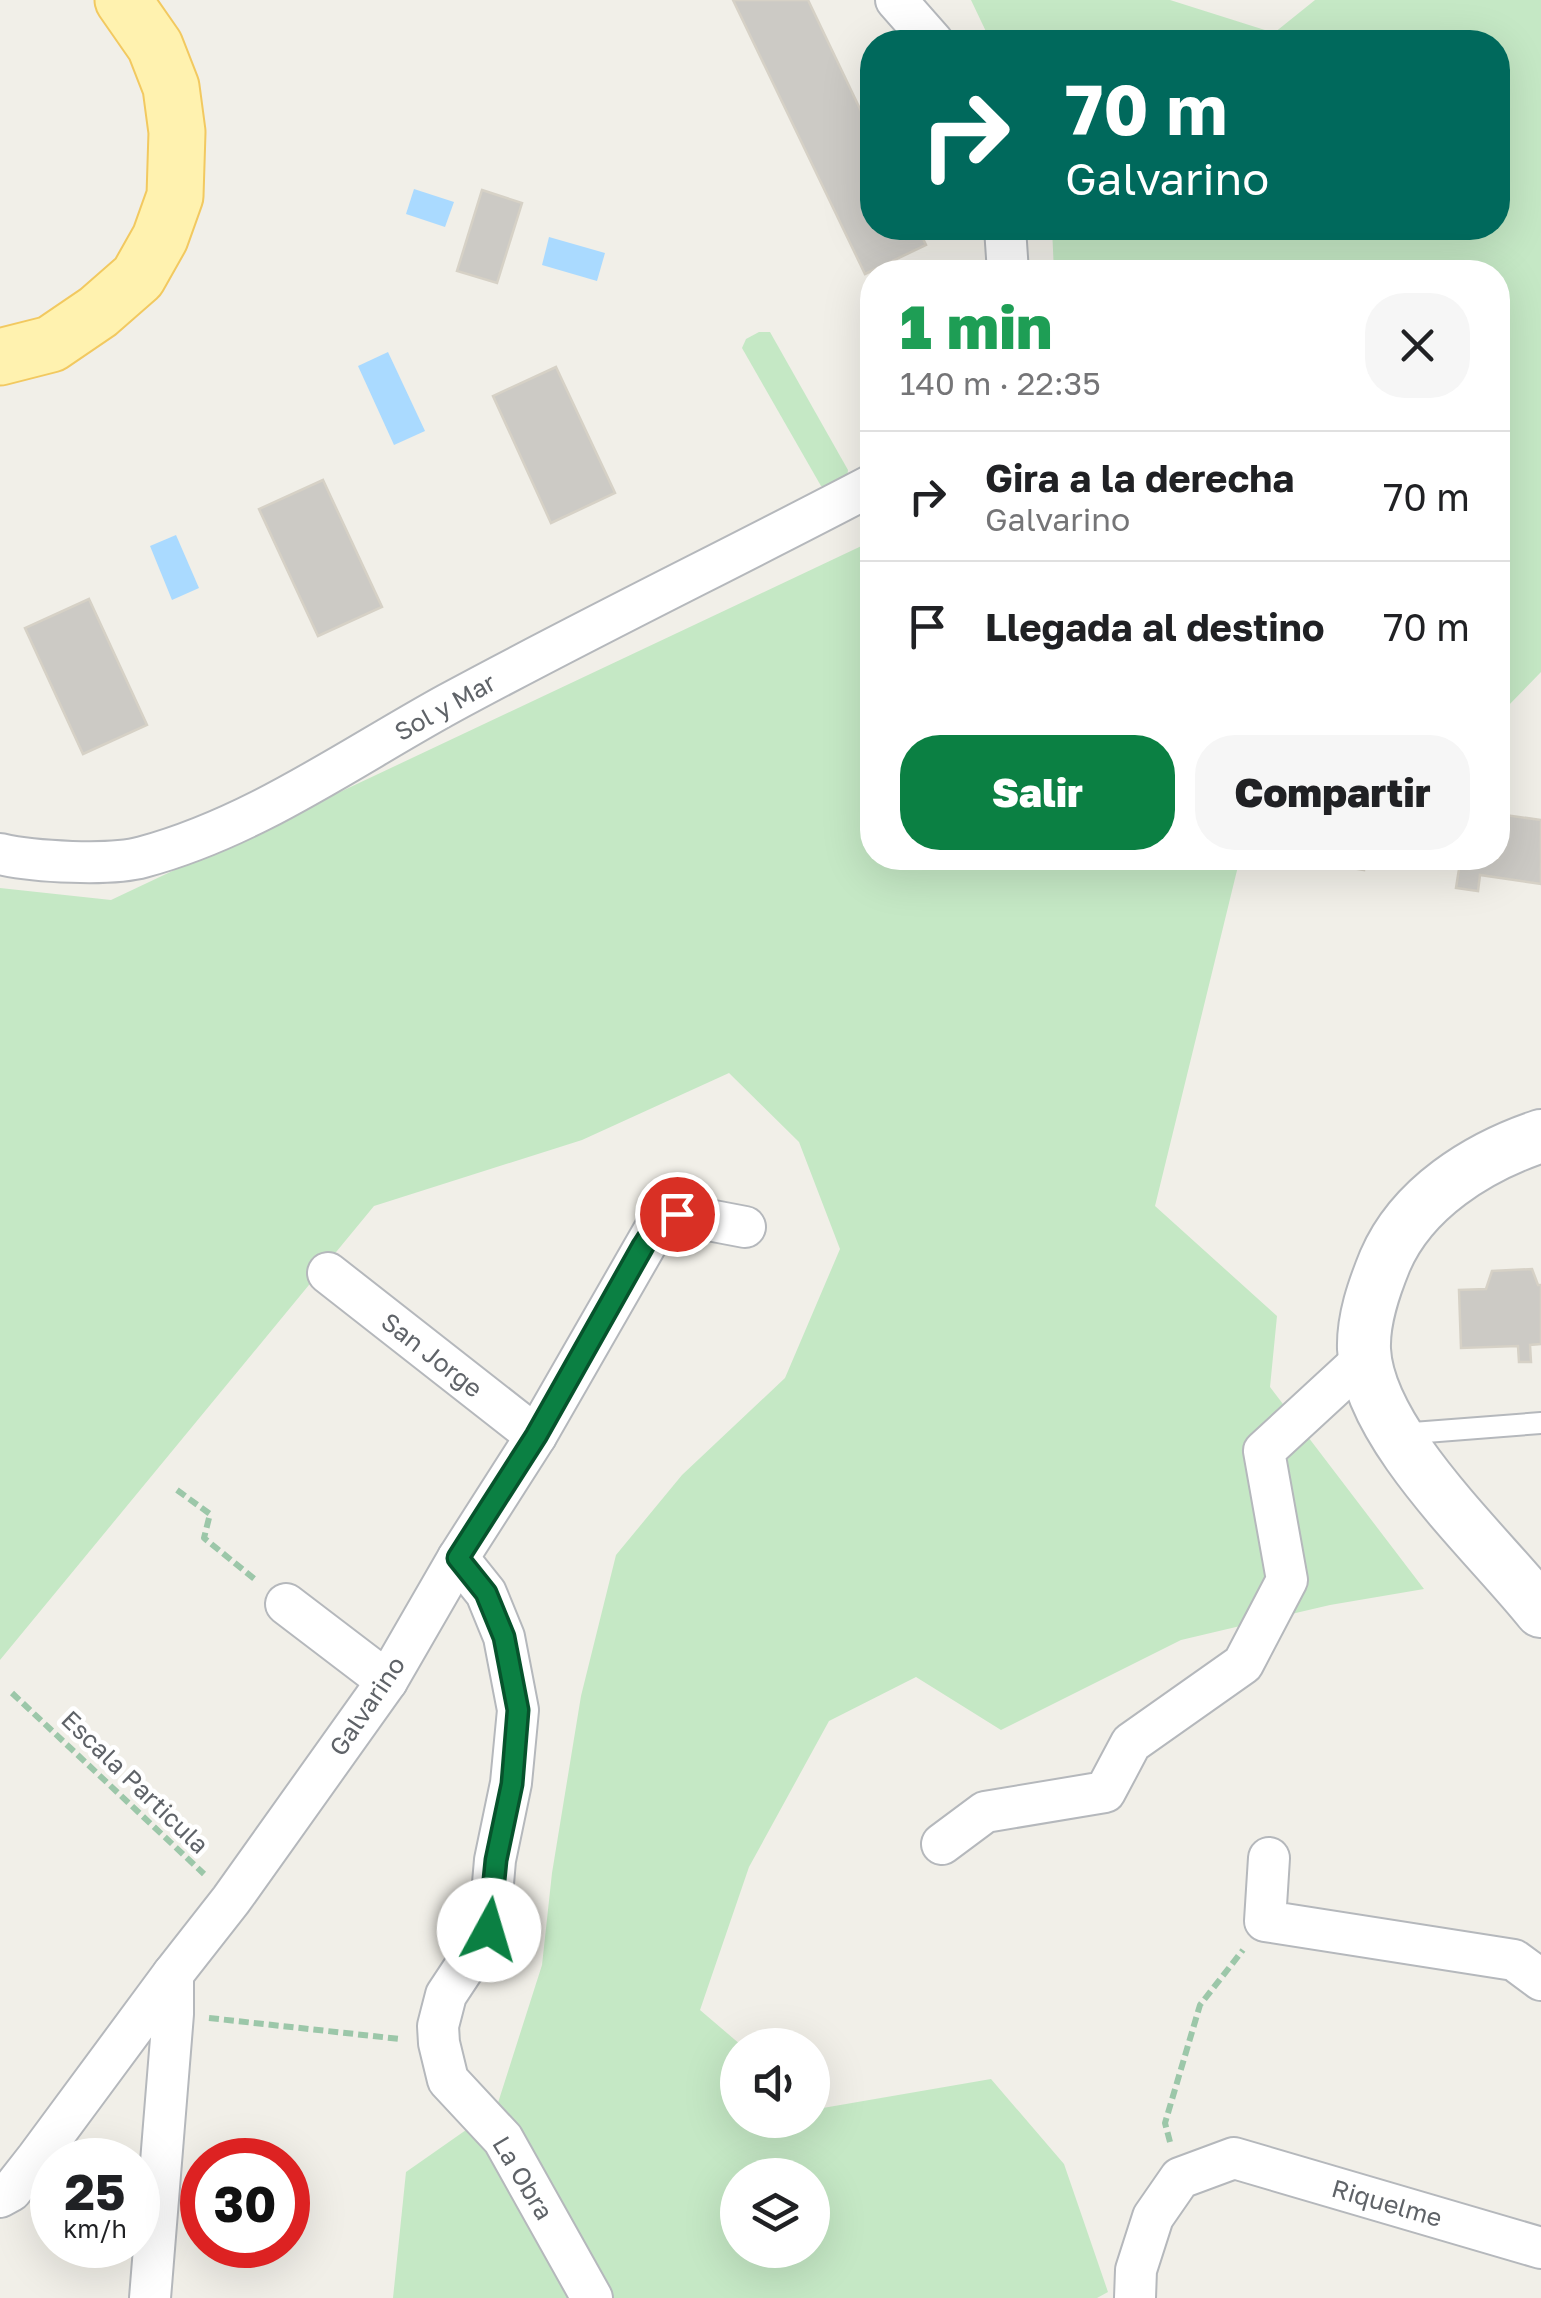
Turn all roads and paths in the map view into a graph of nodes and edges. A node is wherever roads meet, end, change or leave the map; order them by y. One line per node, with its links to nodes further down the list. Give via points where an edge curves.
1 (123, 0): 4 (main road, via 155,46 171,86 175,196 138,277 51,344)
2 (896, 0): 3 (street)
3 (922, 30)
4 (0, 357)
5 (860, 491): 6 (street, Sol y Mar, via 205,838 139,859 73,862)
6 (0, 854)
7 (1541, 1136): 10 (street, via 1484,1159 1434,1194 1395,1238 1371,1296)
8 (746, 1227): 13 (street, Galvarino, via 677,1214 660,1220)
9 (328, 1273): 13 (street, San Jorge)
10 (1366, 1358): 12 (street, via 1372,1391); 20 (street, via 1264,1451 1288,1580 1242,1664 1131,1743 1104,1792 985,1812)
11 (1541, 1424): 12 (lane)
12 (1398, 1434): 17 (street, via 1420,1470)
13 (536, 1436): 15 (street, Galvarino)
14 (178, 1490): 16 (path, via 210,1514 204,1538)
15 (458, 1558): 18 (street, Galvarino); 27 (street, via 486,1593 504,1637 518,1710 489,1930 446,1995)
16 (286, 1604): 18 (street)
17 (1541, 1611)
18 (388, 1681): 22 (street, Galvarino)
19 (12, 1692): 22 (path, Escala Particula)
20 (942, 1844)
21 (1270, 1858): 23 (street)
22 (231, 1900): 24 (street, Galvarino)
23 (1266, 1921): 25 (street, via 1514,1960); 28 (path, via 1200,2005 1165,2123)
24 (173, 1974): 26 (street); 29 (street, Galvarino)
25 (1541, 1980)
26 (173, 2014): 27 (path); 31 (street)
27 (438, 2043): 32 (street, La Obra, via 448,2080 503,2139)
28 (1180, 2178): 30 (street, Riquelme, via 1234,2158); 33 (street, via 1153,2217 1136,2270)
29 (4, 2199)
30 (1541, 2248)
31 (150, 2298)
32 (592, 2298)
33 (1136, 2298)

